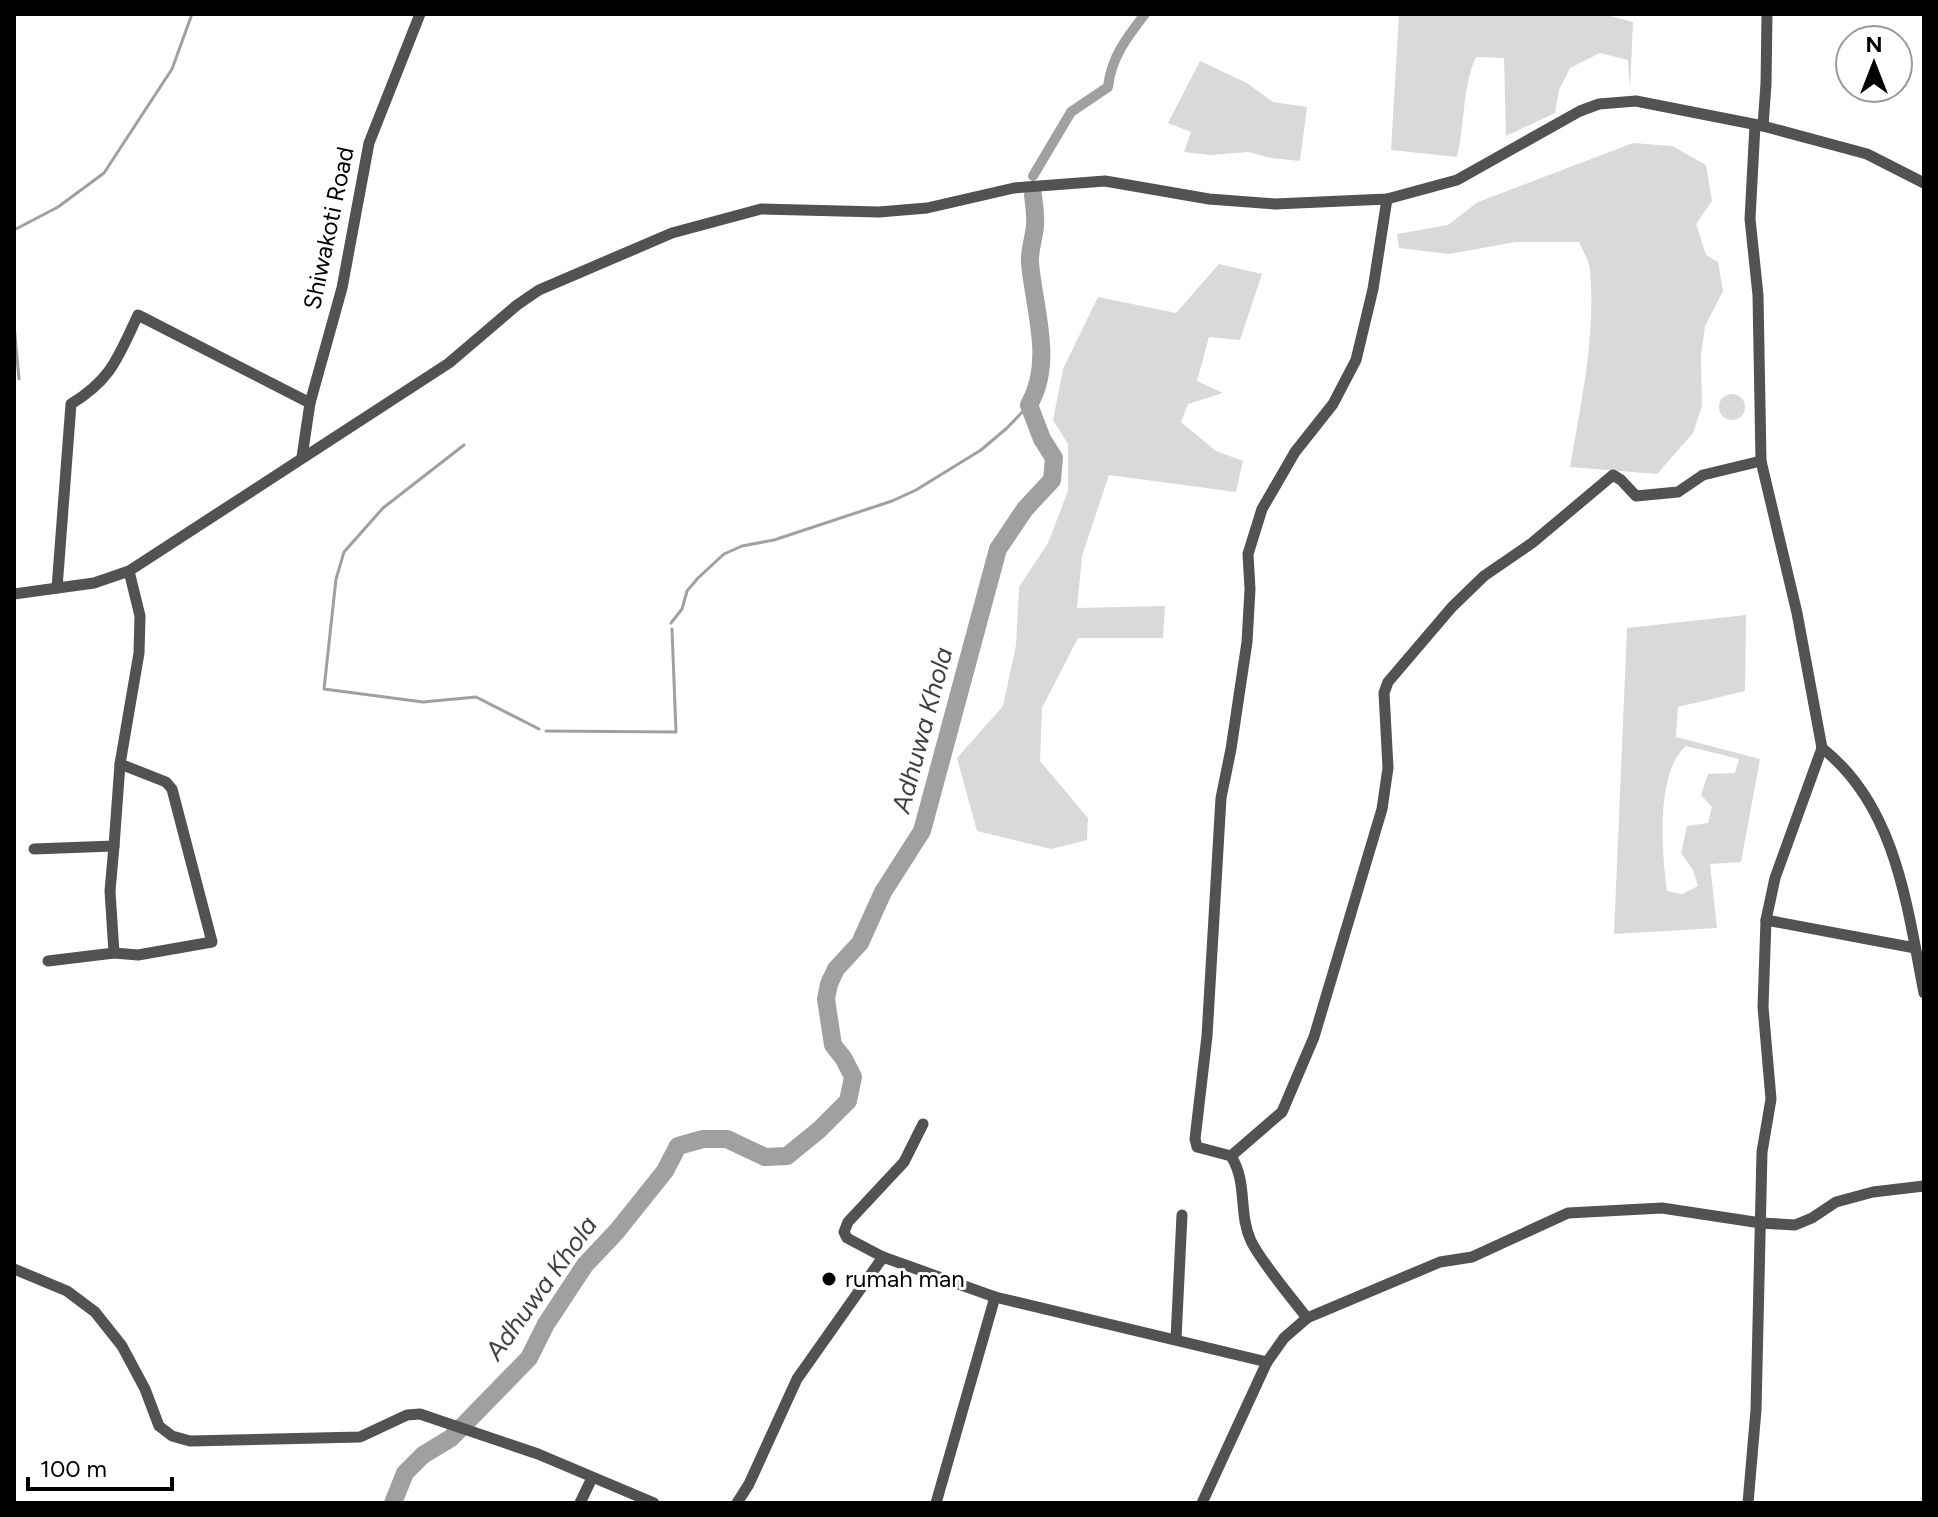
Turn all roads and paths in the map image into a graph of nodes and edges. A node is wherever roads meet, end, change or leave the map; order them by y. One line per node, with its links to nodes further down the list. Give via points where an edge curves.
1 (420, 14): 6 (street, Shiwakoti Road, via 369,143 342,288)
2 (1767, 14): 3 (street, via 1766,84)
3 (1759, 125): 4 (street, via 1867,154); 5 (street, via 1636,101 1599,104 1457,180); 8 (street, via 1750,219 1758,295)
4 (1924, 183)
5 (1387, 199): 7 (street, via 1275,204 1198,198 1105,181 1014,188 927,208 879,212 761,209 672,233 539,290 449,363); 22 (street, via 1356,360 1333,404 1295,452 1262,509 1248,554 1247,642 1221,798 1207,1036 1195,1139 1197,1147)
6 (310, 403): 7 (street, Shiwakoti Road); 10 (street, via 138,315 112,370 71,404)
7 (302, 457): 9 (street)
8 (1761, 461): 12 (street); 22 (street, via 1703,475 1678,492 1661,495 1636,496 1613,475 1484,576 1394,675 1384,693 1388,768 1382,809 1314,1037 1282,1112)
9 (129, 571): 10 (street); 13 (street, via 140,616 139,653)
10 (57, 588): 11 (street)
11 (14, 594)
12 (1822, 748): 16 (street, via 1775,878); 17 (street, via 1860,785 1890,845)
13 (120, 764): 14 (street); 18 (street, via 172,789 212,942 138,955)
14 (114, 846): 15 (street); 18 (street)
15 (34, 849)
16 (1766, 920): 17 (street); 25 (street, via 1763,1007 1771,1099 1762,1152)
17 (1915, 948): 20 (street)
18 (114, 953): 19 (street)
19 (48, 961)
20 (1924, 993)
21 (923, 1124): 26 (street, via 904,1162 844,1232)
22 (1231, 1156): 29 (street, via 1241,1177 1251,1242)
23 (1924, 1186): 25 (street, via 1836,1202 1795,1225)
24 (1182, 1215): 30 (street)
25 (1761, 1223): 29 (street, via 1662,1208 1568,1213 1472,1257 1440,1262); 38 (street)
26 (883, 1257): 28 (street); 35 (street, via 797,1379)
27 (14, 1269): 32 (street, via 67,1291 95,1312 122,1346 159,1426 172,1436 190,1441 360,1437 420,1414)
28 (995, 1297): 30 (street); 36 (street)
29 (1307, 1318): 31 (street)
30 (1176, 1339): 31 (street)
31 (1267, 1362): 37 (street)
32 (592, 1478): 33 (street); 34 (street)
33 (580, 1503)
34 (654, 1503)
35 (737, 1503)
36 (936, 1503)
37 (1202, 1503)
38 (1748, 1503)

